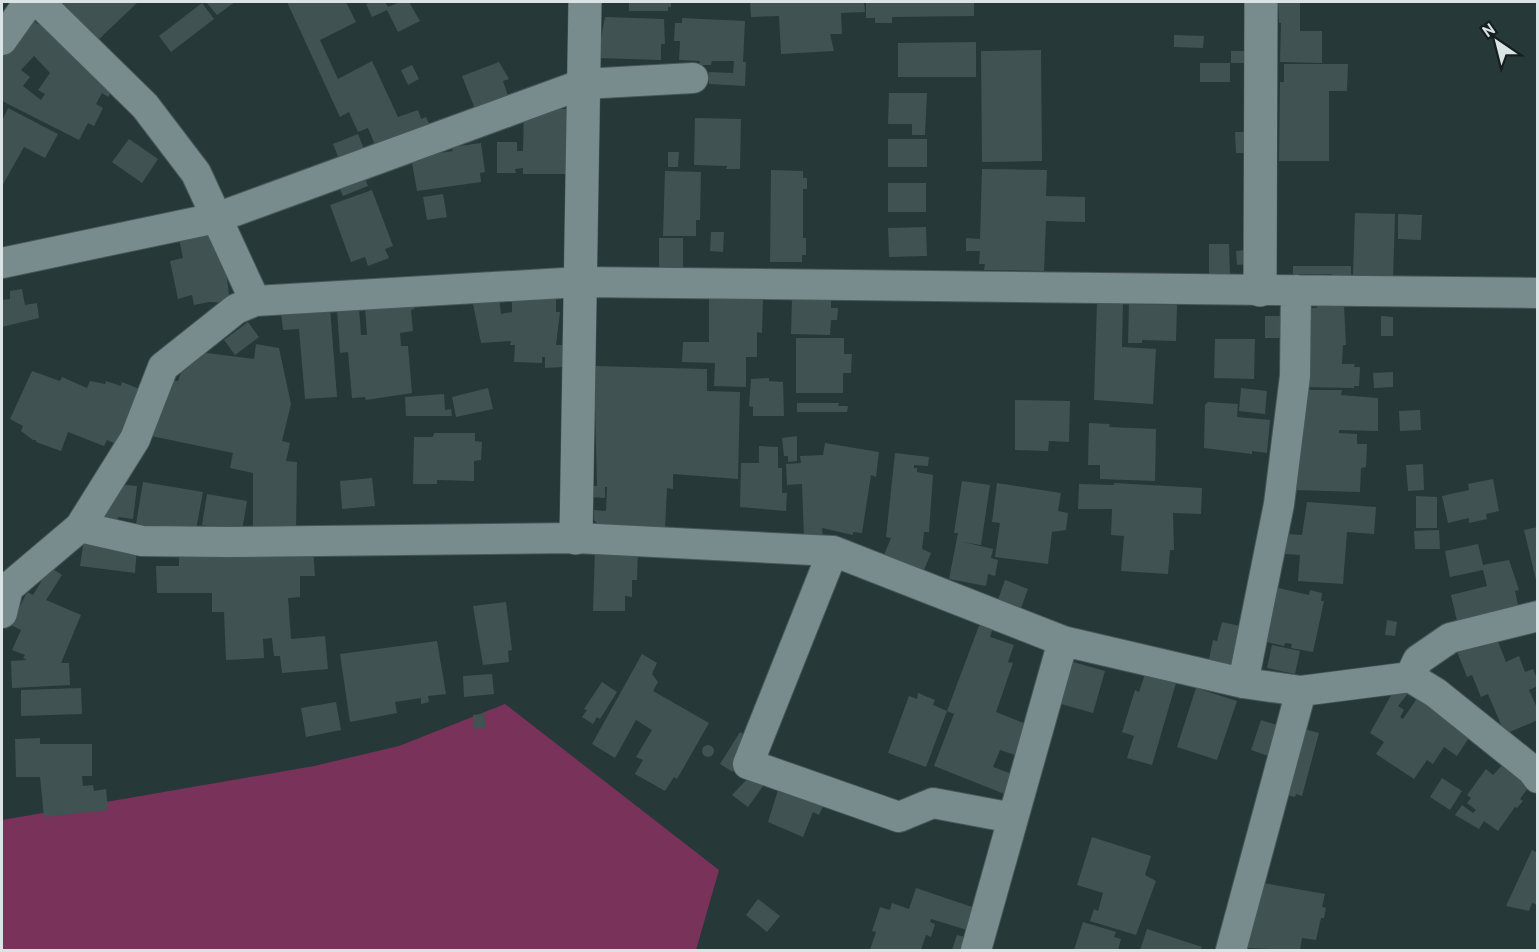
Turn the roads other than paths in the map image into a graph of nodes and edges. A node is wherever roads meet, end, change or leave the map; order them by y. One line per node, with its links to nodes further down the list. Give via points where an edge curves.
1 (29, 2): 5 (street)
2 (39, 2): 8 (street, via 145,106 196,173)
3 (585, 2): 7 (street)
4 (1261, 2): 11 (street)
5 (2, 40)
6 (693, 78): 7 (street)
7 (583, 84): 8 (street); 10 (street)
8 (216, 218): 9 (street); 14 (street)
9 (2, 263)
10 (580, 282): 11 (street); 14 (street); 16 (street)
11 (1260, 290): 12 (street)
12 (1296, 290): 13 (street); 22 (street, via 1295,376 1279,504)
13 (1538, 293)
14 (255, 301): 15 (street, via 236,309 163,367 135,439)
15 (80, 526): 16 (street, via 142,541); 18 (street)
16 (576, 538): 17 (street)
17 (833, 551): 20 (street); 25 (street, via 748,764 899,817 933,803)
18 (4, 596)
19 (1538, 616): 21 (street, via 1450,638 1418,660)
20 (1063, 641): 22 (street); 25 (street)
21 (1410, 677): 23 (street); 24 (street, via 1436,693)
22 (1243, 683): 23 (street)
23 (1300, 690): 27 (street)
24 (1538, 778)
25 (1013, 818): 26 (street)
26 (976, 951)
27 (1231, 951)

